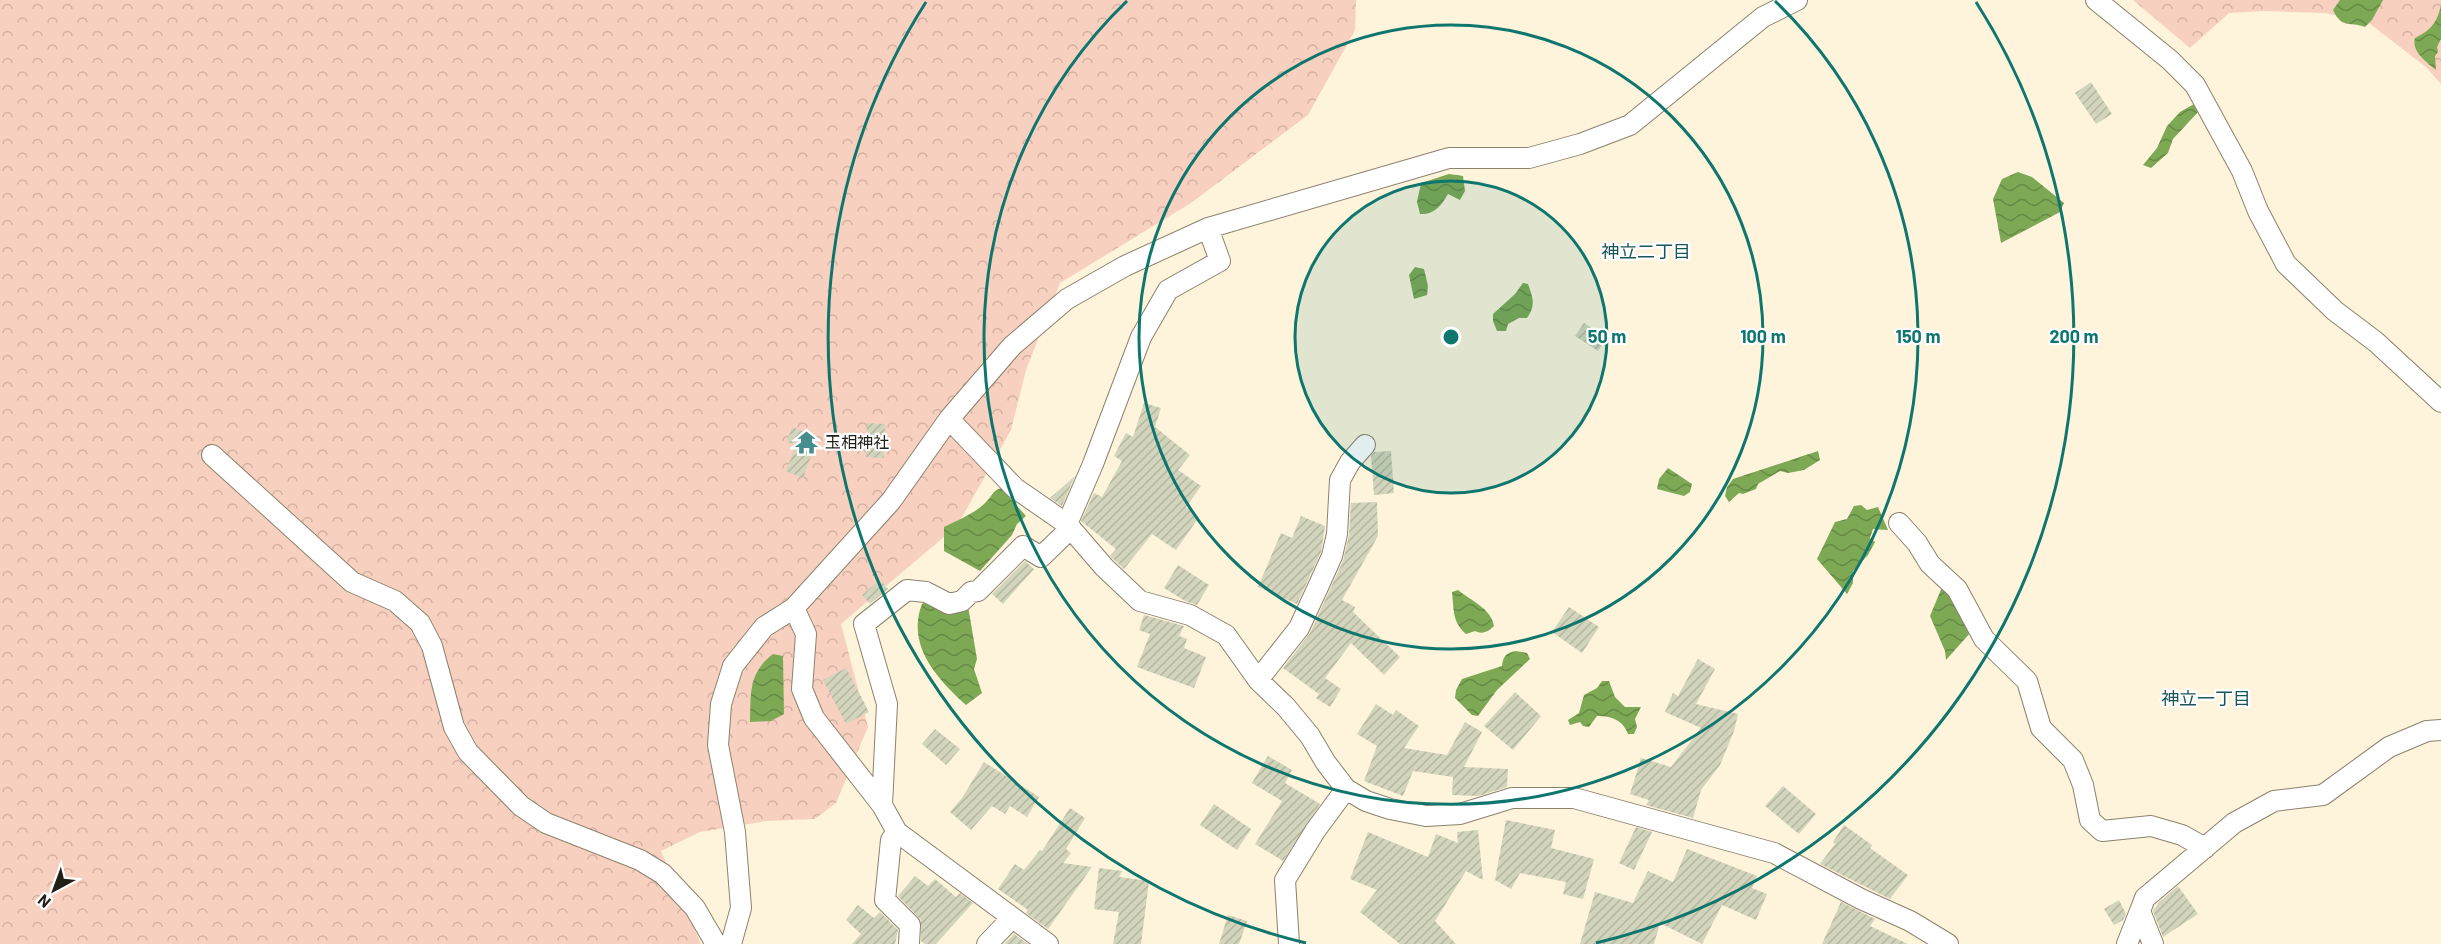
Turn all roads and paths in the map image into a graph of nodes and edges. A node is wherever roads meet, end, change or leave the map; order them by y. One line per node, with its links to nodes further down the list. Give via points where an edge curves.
1 (1797, 0): 3 (street, via 1763,17 1630,125 1529,158 1449,158)
2 (2096, 0): 4 (street, via 2170,60 2194,85 2242,171 2258,212 2286,264)
3 (1209, 228): 5 (street, via 1125,266 1068,299 1012,346); 9 (street, via 1220,261 1167,290 1141,337)
4 (2441, 402)
5 (949, 419): 9 (street, via 1015,489); 10 (street, via 891,501)
6 (1365, 445): 11 (street, via 1340,480 1332,556 1299,628)
7 (212, 455): 19 (street, via 352,582 395,601 420,623 432,646 454,727 468,752 521,806 546,822 640,860 663,874 695,908)
8 (1899, 523): 16 (street, via 1930,564 1957,589 1984,639 2027,681 2041,728 2073,760 2090,820 2102,831 2151,826 2182,835)
9 (1069, 526): 11 (street, via 1140,601 1190,615 1226,635); 14 (street, via 1041,557 1023,546 978,591 962,600 949,604 926,592 907,591 864,624 887,704)
10 (794, 608): 14 (street, via 806,634 802,689 814,718); 20 (street, via 764,627 733,666 721,704 717,745 735,832 741,908)
11 (1258, 680): 13 (street, via 1287,707)
12 (2441, 730): 16 (street, via 2427,731 2389,747 2323,795 2274,801 2234,823)
13 (1346, 789): 24 (street, via 1285,880); 25 (street, via 1374,804 1426,816 1460,814 1512,798 1574,798 1774,853)
14 (882, 805): 15 (street)
15 (897, 832): 18 (street); 21 (street, via 891,840 885,900 910,925)
16 (2205, 848): 17 (street, via 2145,898)
17 (2140, 911): 26 (street); 27 (street)
18 (1012, 918): 22 (street); 23 (street)
19 (716, 944)
20 (731, 944)
21 (909, 944)
22 (987, 944)
23 (1048, 944)
24 (1289, 944)
25 (1948, 944)
26 (2127, 944)
27 (2153, 944)

